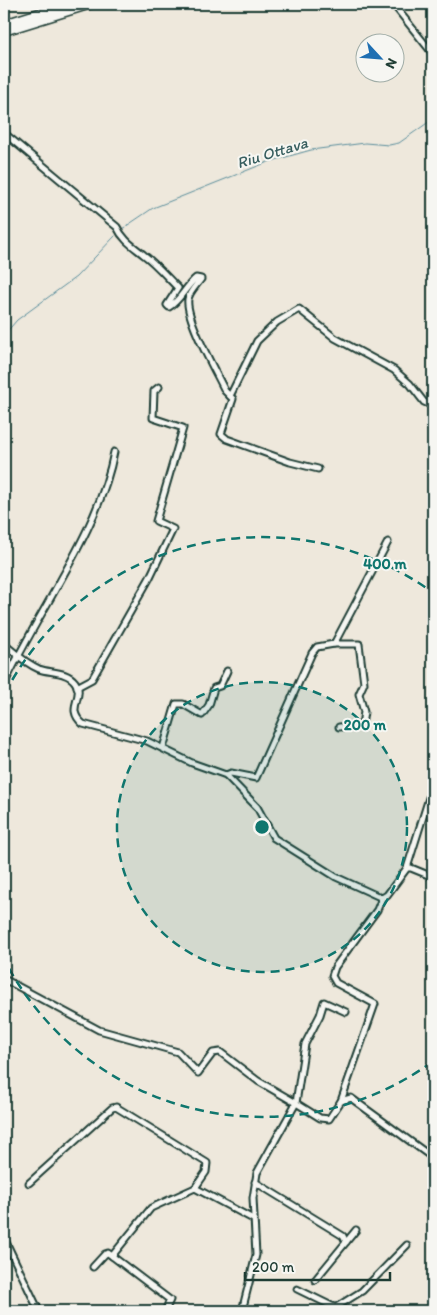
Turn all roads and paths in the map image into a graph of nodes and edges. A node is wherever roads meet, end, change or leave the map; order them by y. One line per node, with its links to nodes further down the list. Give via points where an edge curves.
1 (68, 4): 4 (main road)
2 (91, 4): 5 (main road)
3 (393, 4): 6 (street)
4 (4, 24)
5 (4, 31)
6 (433, 54)
7 (4, 133): 9 (street, via 117,227 120,235 178,288 168,300 169,307 191,282 201,279 191,290 188,305 204,347)
8 (159, 387): 19 (street, via 154,391 152,418 184,428 156,520 174,529 92,679)
9 (230, 396): 10 (street, via 257,341 277,322 299,309 335,338 394,370 424,402); 12 (street, via 233,398 221,434 227,439)
10 (433, 406)
11 (114, 452): 16 (street, via 109,479 82,538)
12 (318, 469)
13 (388, 542): 15 (street)
14 (4, 644): 16 (street)
15 (334, 644): 20 (street, via 359,644 364,683 359,694 364,712 362,725); 22 (street, via 316,647 312,653 256,778)
16 (17, 656): 18 (street); 19 (street, via 40,670 69,676)
17 (227, 671): 21 (street, via 220,686 214,688 202,715 183,704 176,704)
18 (4, 685)
19 (77, 687): 21 (street, via 74,709 76,718 83,724)
20 (339, 727)
21 (163, 748): 22 (street)
22 (226, 775): 26 (street, via 257,807 274,838 336,877)
23 (433, 785): 24 (street)
24 (407, 868): 25 (street); 26 (street, via 387,896)
25 (433, 877)
26 (382, 898): 29 (street, via 332,976 336,983 375,1004)
27 (4, 979): 30 (street, via 99,1030 178,1052 198,1073 214,1053 220,1052 258,1081)
28 (346, 1012): 30 (street, via 324,1002 305,1044)
29 (341, 1101): 30 (street, via 330,1119 320,1118); 31 (street, via 351,1098)
30 (296, 1103): 32 (street)
31 (433, 1158)
32 (255, 1182): 35 (street); 38 (street, via 342,1236)
33 (30, 1183): 34 (street, via 116,1107 207,1163 206,1172)
34 (195, 1188): 35 (street); 40 (street, via 151,1208)
35 (253, 1218): 47 (street, via 256,1255)
36 (356, 1230): 38 (street)
37 (4, 1238): 45 (street)
38 (346, 1242): 42 (street)
39 (407, 1245): 44 (street, via 362,1291)
40 (112, 1256): 41 (street, via 105,1254); 46 (street, via 170,1300)
41 (93, 1267)
42 (315, 1280)
43 (297, 1289): 44 (street)
44 (332, 1309): 48 (street)
45 (39, 1311)
46 (165, 1311)
47 (242, 1311)
48 (342, 1311)

